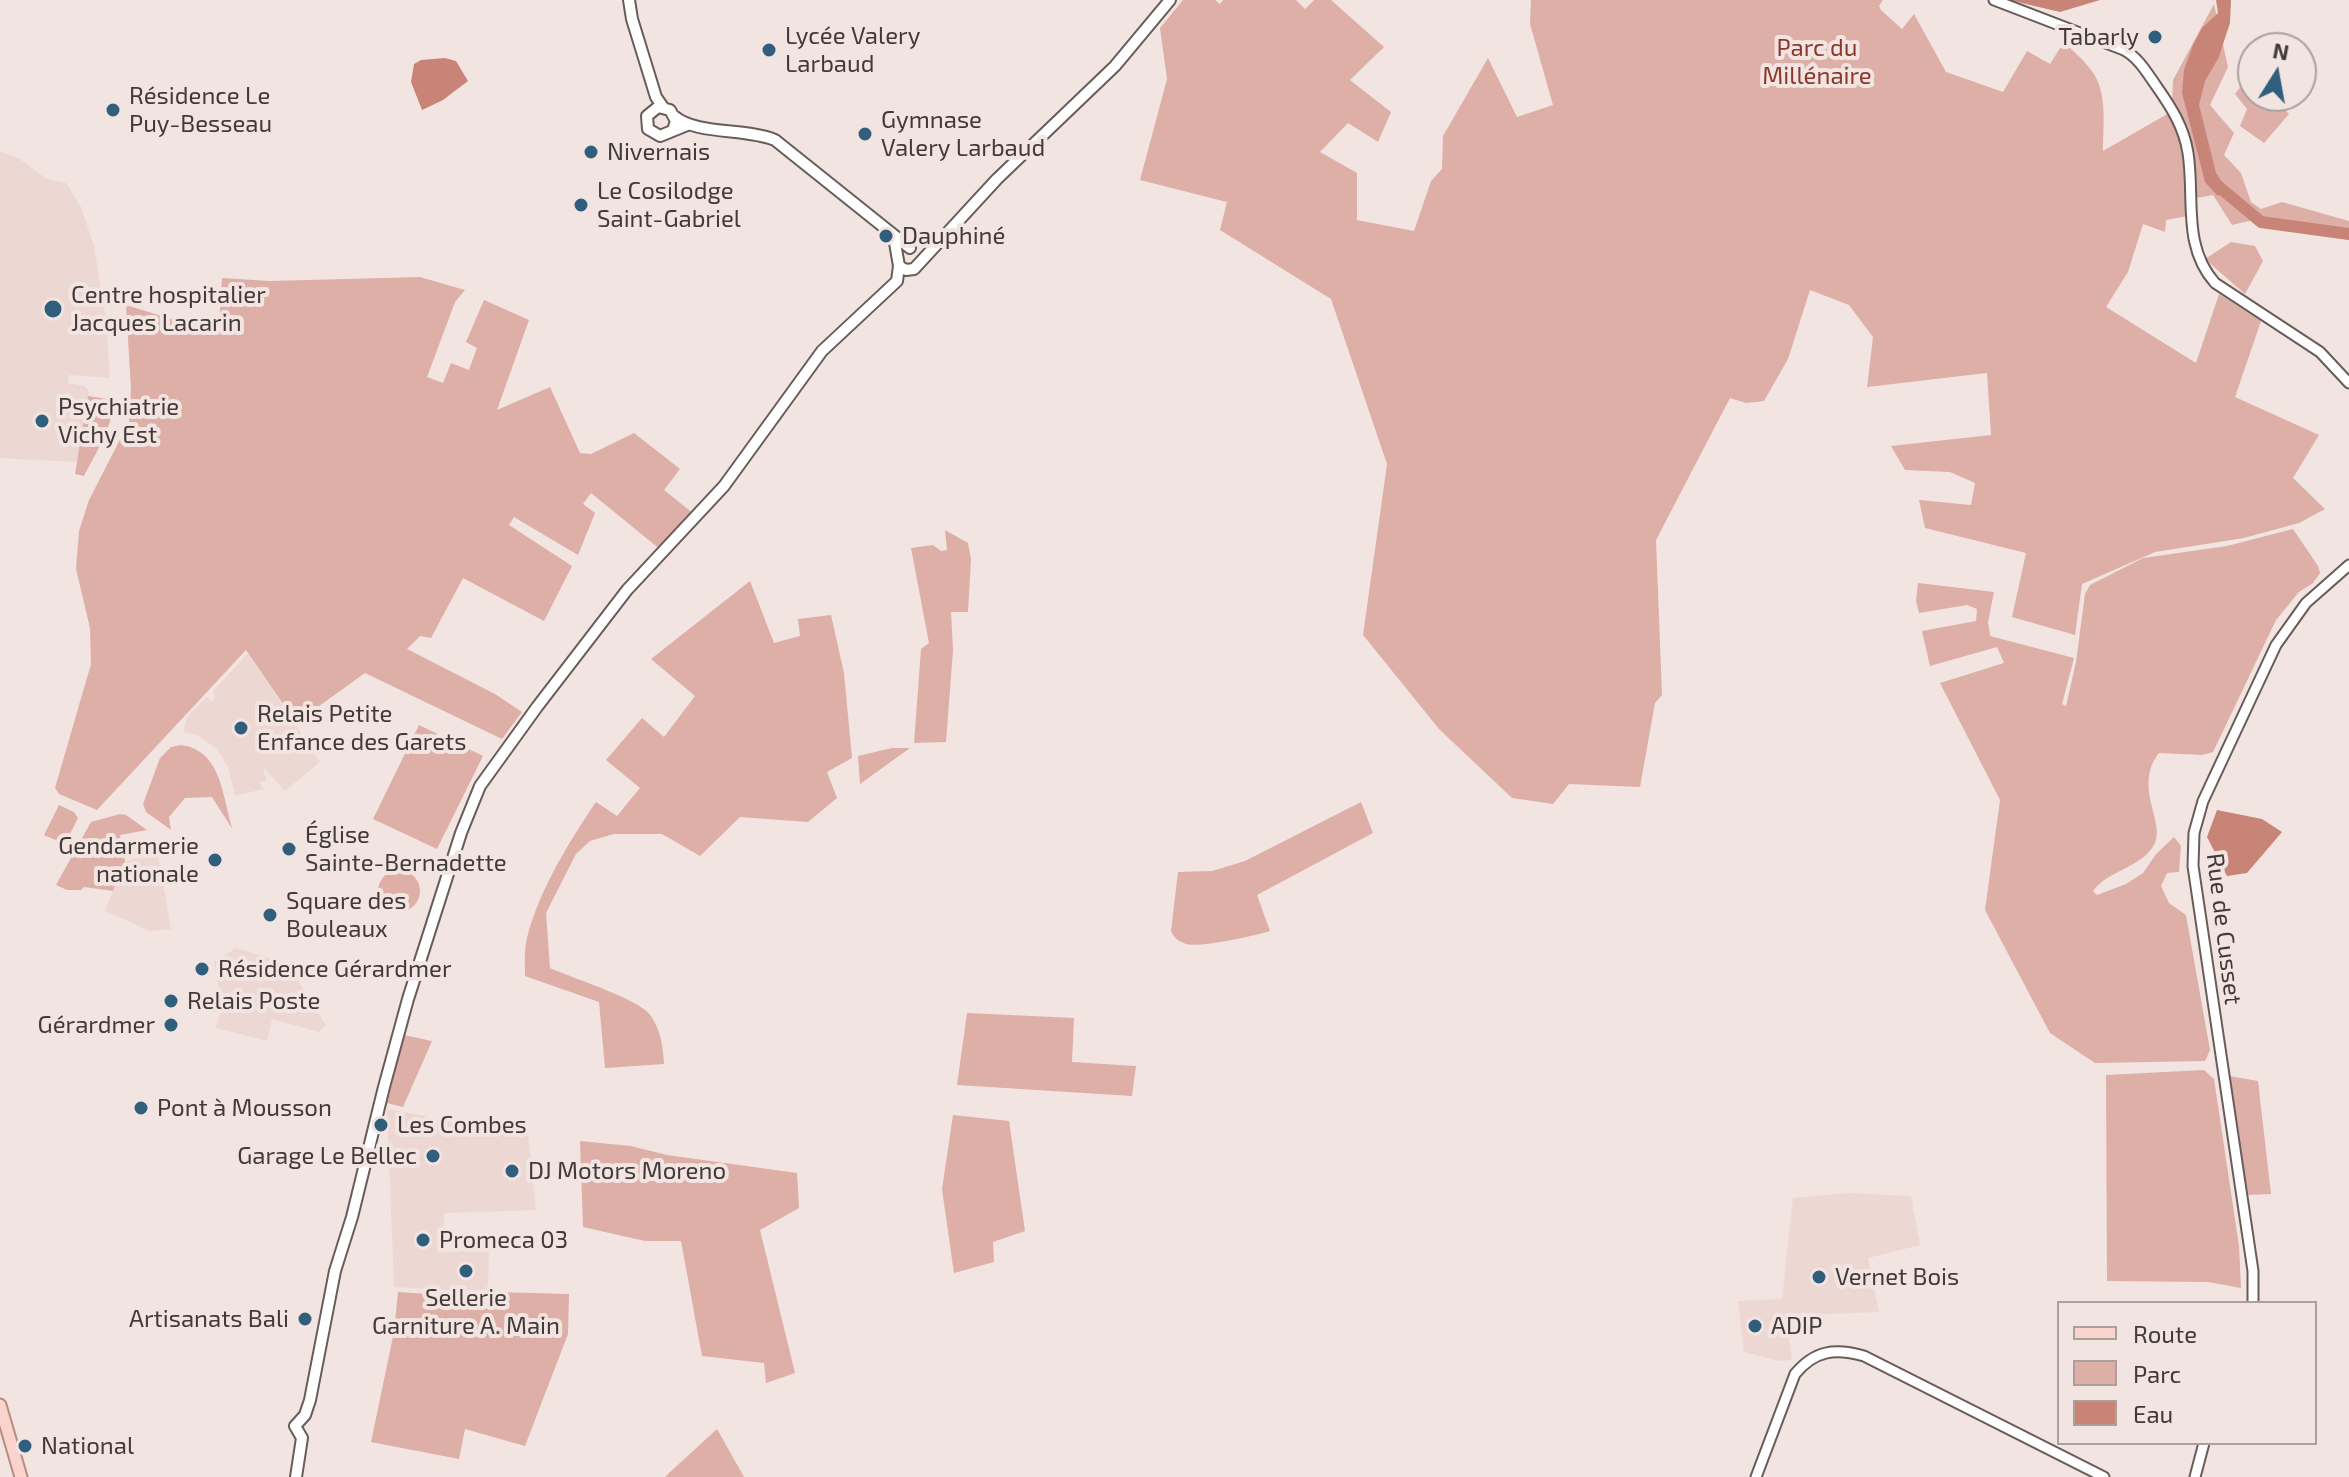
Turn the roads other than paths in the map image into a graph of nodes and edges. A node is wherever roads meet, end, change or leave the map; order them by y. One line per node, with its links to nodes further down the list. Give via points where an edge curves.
1 (627, 0): 4 (main road, via 626,14)
2 (1170, 0): 11 (main road, via 1115,66)
3 (1994, 0): 15 (street, via 2137,59 2183,135 2196,253 2205,272 2320,352)
4 (658, 108): 5 (main road); 7 (main road, via 647,116 652,134)
5 (674, 116): 6 (main road); 7 (main road)
6 (687, 125): 7 (main road); 8 (main road, via 775,140)
7 (673, 130)
8 (894, 237): 9 (main road); 10 (main road)
9 (910, 248): 10 (main road); 11 (main road)
10 (899, 253): 12 (main road)
11 (919, 262): 13 (main road)
12 (899, 266): 13 (main road); 14 (main road, via 897,281)
13 (910, 270): 14 (main road, via 896,291)
14 (875, 302): 17 (main road, via 822,351 724,486 627,590 480,786)
15 (2349, 383)
16 (2349, 565): 19 (street, Rue de Cusset, via 2306,603 2280,637 2212,780 2194,833 2193,866)
17 (408, 999): 18 (main road); 18 (main road, via 376,1092)
18 (346, 1237): 25 (main road, via 310,1400 295,1426 302,1438)
19 (2247, 1247): 20 (street, Rue de Cusset); 21 (street, Rue de Cusset)
20 (2247, 1301)
21 (2253, 1301)
22 (0, 1405): 24 (main road)
23 (2203, 1445): 28 (street)
24 (21, 1477)
25 (296, 1477)
26 (1756, 1477): 27 (street, via 1795,1374 1805,1362 1832,1350 1864,1356)
27 (2104, 1477)
28 (2195, 1477)

